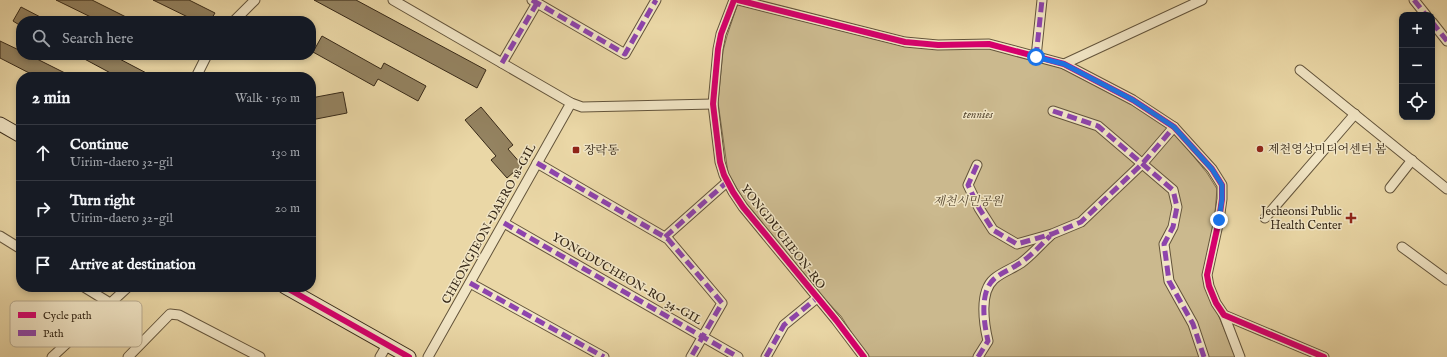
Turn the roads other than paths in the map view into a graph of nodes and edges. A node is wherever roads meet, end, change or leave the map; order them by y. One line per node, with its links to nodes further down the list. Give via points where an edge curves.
1 (255, 0): 12 (street)
2 (393, 0): 10 (street)
3 (656, 0): 9 (street, via 625,54)
4 (734, 0): 22 (street, YONGDUCHEON-RO, via 718,49)
5 (738, 0): 15 (street, via 905,42 938,45 989,44)
6 (1042, 0): 15 (street)
7 (1202, 0): 18 (street)
8 (1414, 0): 11 (street)
9 (534, 1): 17 (street)
10 (404, 3): 17 (street)
11 (1424, 12)
12 (239, 16)
13 (1435, 26): 14 (street)
14 (1447, 41)
15 (1036, 57): 18 (street)
16 (204, 60): 20 (street)
17 (502, 63): 21 (street)
18 (1064, 64): 26 (street, via 1133,100)
19 (1300, 70): 24 (street)
20 (198, 72)
21 (571, 103): 22 (street, via 582,108); 29 (street, CHEONGJEON-DAERO 18-GIL)
22 (714, 104): 32 (street, YONGDUCHEON-RO, via 720,162)
23 (1053, 111): 30 (street, via 1098,126)
24 (1355, 114): 28 (street); 35 (street)
25 (0, 124): 27 (street)
26 (1174, 127): 30 (street); 50 (street, via 1212,169 1222,185 1219,220 1207,275 1216,303)
27 (16, 133)
28 (1412, 160): 33 (street); 34 (street)
29 (537, 163): 36 (street, CHEONGJEON-DAERO 18-GIL); 39 (street)
30 (1143, 163): 37 (street, via 1081,222); 68 (street, via 1173,190 1178,207 1173,227 1164,244 1169,281 1193,324)
31 (977, 165): 37 (street, via 968,185 993,230 1017,244)
32 (727, 182): 39 (street); 47 (street, YONGDUCHEON-RO, via 743,207)
33 (1390, 188)
34 (1447, 189)
35 (1265, 218)
36 (504, 223): 43 (street, CHEONGJEON-DAERO 18-GIL); 51 (street, YONGDUCHEON-RO 34-GIL)
37 (1052, 234): 67 (street, via 1021,263 987,286 984,326 988,341)
38 (0, 236): 40 (street)
39 (665, 236): 51 (street, via 722,303)
40 (16, 245)
41 (1402, 247): 42 (street)
42 (1447, 280)
43 (470, 283): 61 (street, CHEONGJEON-DAERO 18-GIL); 62 (street)
44 (92, 292): 48 (street)
45 (122, 292): 49 (street)
46 (294, 292): 53 (street)
47 (817, 298): 65 (street, via 784,325); 66 (street, YONGDUCHEON-RO)
48 (107, 301)
49 (112, 301)
50 (1224, 315): 69 (street); 70 (street)
51 (703, 337): 63 (street); 64 (street, YONGDUCHEON-RO 34-GIL)
52 (142, 343): 58 (street, via 170,314 179,315)
53 (387, 345): 59 (street); 60 (street)
54 (63, 347): 56 (street)
55 (138, 347): 57 (street)
56 (52, 357)
57 (128, 357)
58 (260, 357)
59 (380, 357)
60 (409, 357)
61 (428, 357)
62 (604, 357)
63 (692, 357)
64 (738, 357)
65 (766, 357)
66 (864, 357)
67 (978, 357)
68 (1204, 357)
69 (1240, 357)
70 (1324, 357)

